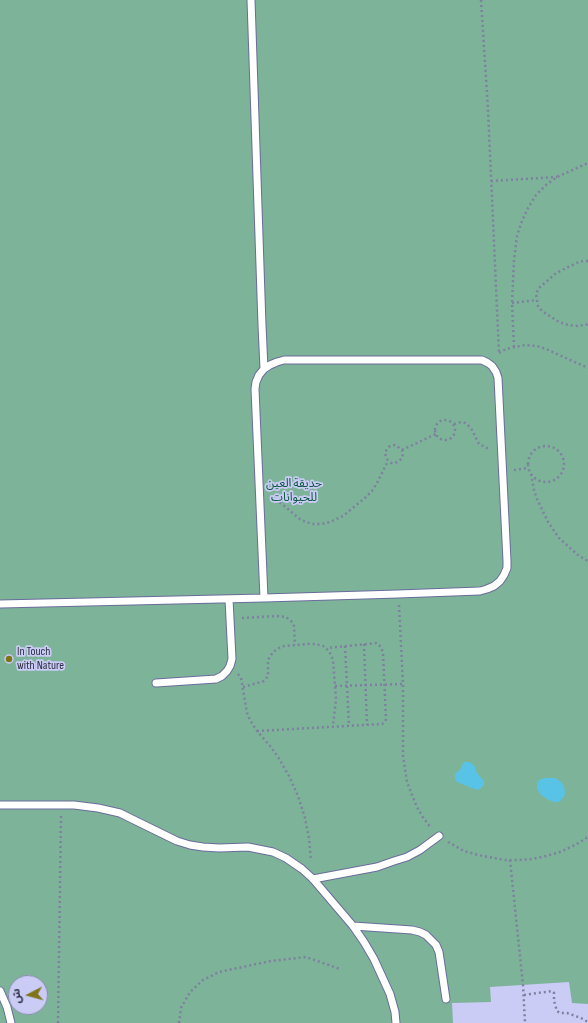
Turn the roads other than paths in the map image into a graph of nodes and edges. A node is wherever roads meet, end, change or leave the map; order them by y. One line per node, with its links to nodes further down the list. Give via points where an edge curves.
1 (250, 0): 2 (lane)
2 (264, 369): 3 (lane, via 259,375 255,389); 3 (lane, via 284,360 482,360 492,366 498,378 507,561 507,568 500,581 480,591)
3 (264, 598): 4 (lane)
4 (229, 599): 5 (lane); 6 (lane, via 232,659 227,671 216,679)
5 (0, 604)
6 (156, 683)
7 (0, 805): 9 (lane, via 74,805 98,808 120,814 190,845 248,847 273,852)
8 (439, 836): 9 (lane, via 420,850 394,862 336,875)
9 (312, 877): 10 (lane)
10 (353, 926): 12 (lane, via 412,930 426,935 439,952); 14 (lane, via 383,976 392,1000)
11 (0, 991): 13 (lane)
12 (446, 999)
13 (11, 1023)
14 (396, 1023)

